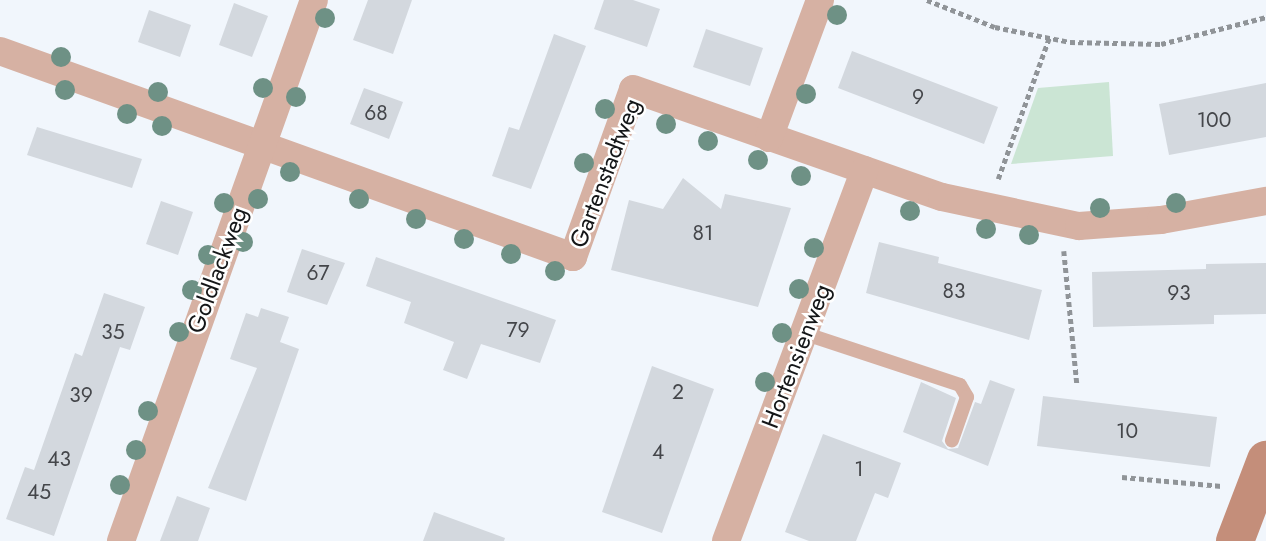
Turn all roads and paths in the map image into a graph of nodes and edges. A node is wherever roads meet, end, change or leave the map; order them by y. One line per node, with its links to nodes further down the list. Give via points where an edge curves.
1 (313, 0): 8 (street, Goldlackweg)
2 (820, 0): 7 (street)
3 (927, 0): 5 (path, via 995,27)
4 (1266, 17): 5 (path, via 1161,44)
5 (1049, 38): 11 (path)
6 (0, 51): 8 (street, Gartenstadtweg)
7 (769, 138): 8 (street, Gartenstadtweg, via 633,89 573,257); 9 (street, Gartenstadtweg)
8 (262, 146): 18 (street, Goldlackweg)
9 (865, 170): 11 (street, Gartenstadtweg, via 942,197); 13 (street, Hortensienweg)
10 (1266, 201): 12 (street, Gartenstadtweg, via 1161,220 1079,226)
11 (988, 207): 12 (street, Gartenstadtweg)
12 (1062, 222): 14 (path)
13 (806, 334): 15 (lane, via 960,385 967,397); 19 (street, Hortensienweg)
14 (1077, 383)
15 (952, 440)
16 (1260, 474): 17 (path); 20 (street)
17 (1122, 477)
18 (121, 541)
19 (726, 541)
20 (1235, 541)

